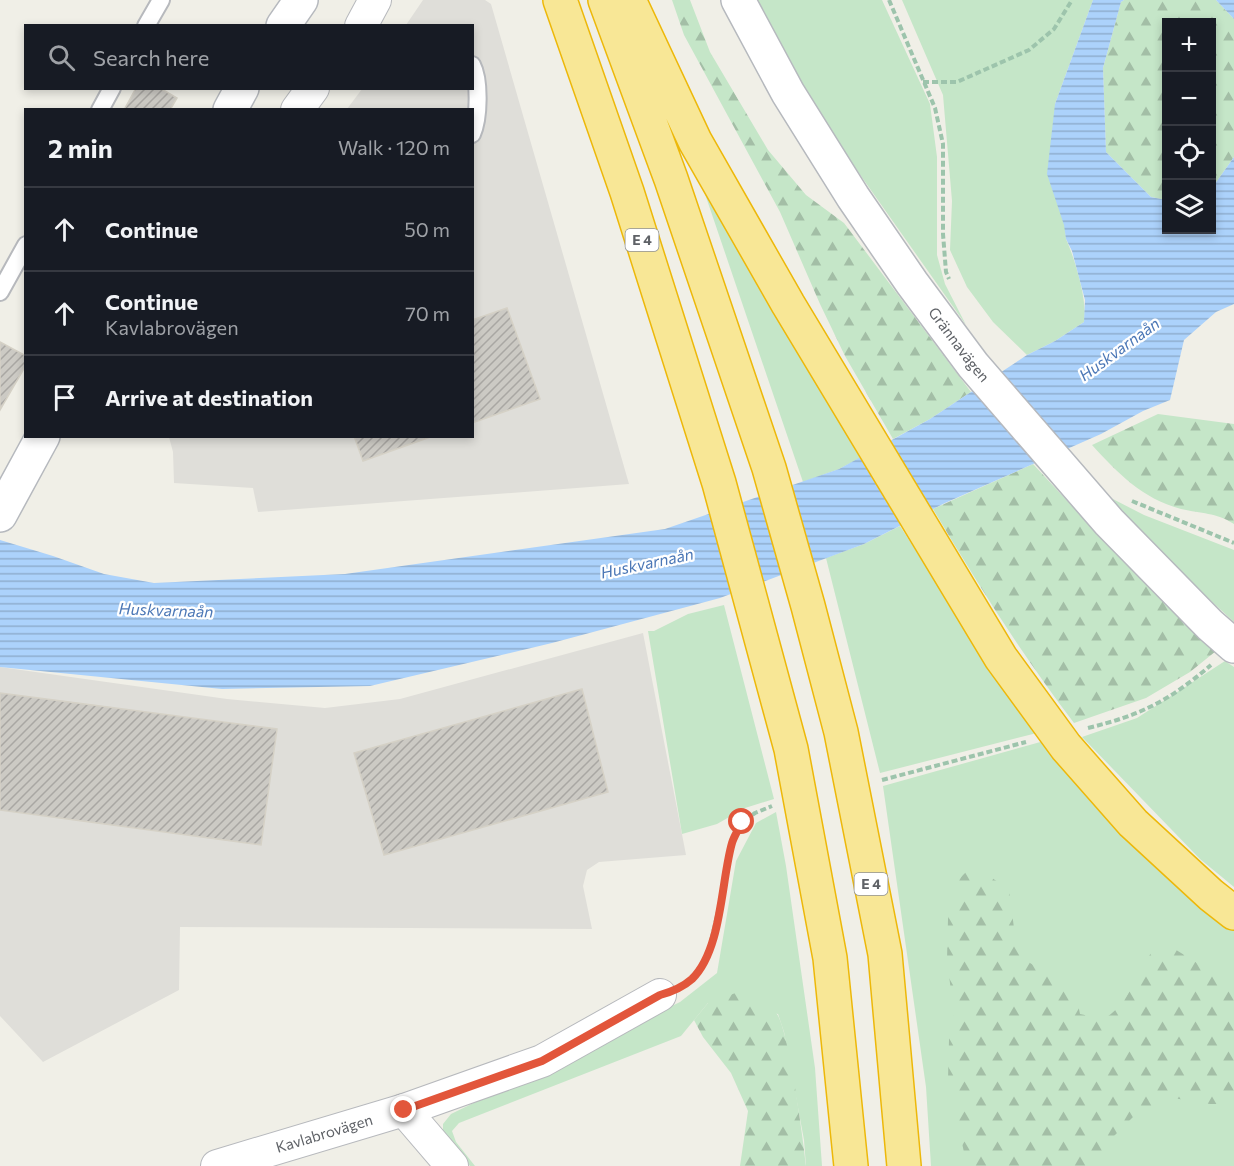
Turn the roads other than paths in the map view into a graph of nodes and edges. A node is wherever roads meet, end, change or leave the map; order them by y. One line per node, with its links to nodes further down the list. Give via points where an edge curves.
1 (160, 0): 8 (lane)
2 (301, 0): 9 (main road)
3 (375, 0): 10 (street)
4 (560, 0): 29 (highway, E 4, via 627,192 719,483 791,749 830,958)
5 (605, 0): 30 (highway, E 4, via 769,468 841,732 885,954)
6 (629, 0): 24 (highway, via 695,141 1001,658 1066,747 1133,823)
7 (738, 0): 23 (main road, Grännavägen, via 788,93 912,283 973,365 1072,482 1210,625)
8 (148, 24)
9 (284, 24)
10 (362, 24)
11 (474, 69): 18 (lane)
12 (111, 90): 15 (lane)
13 (241, 90): 16 (main road)
14 (312, 90): 17 (street)
15 (101, 108)
16 (231, 108)
17 (298, 108)
18 (474, 130)
19 (24, 249): 20 (lane)
20 (0, 292)
21 (42, 438): 22 (main road)
22 (0, 515)
23 (1223, 654)
24 (1234, 914)
25 (660, 995): 26 (street, Kavlabrovägen, via 542,1061)
26 (404, 1110): 27 (street, Kavlabrovägen); 28 (street)
27 (217, 1166)
28 (452, 1166)
29 (851, 1166)
30 (904, 1166)

